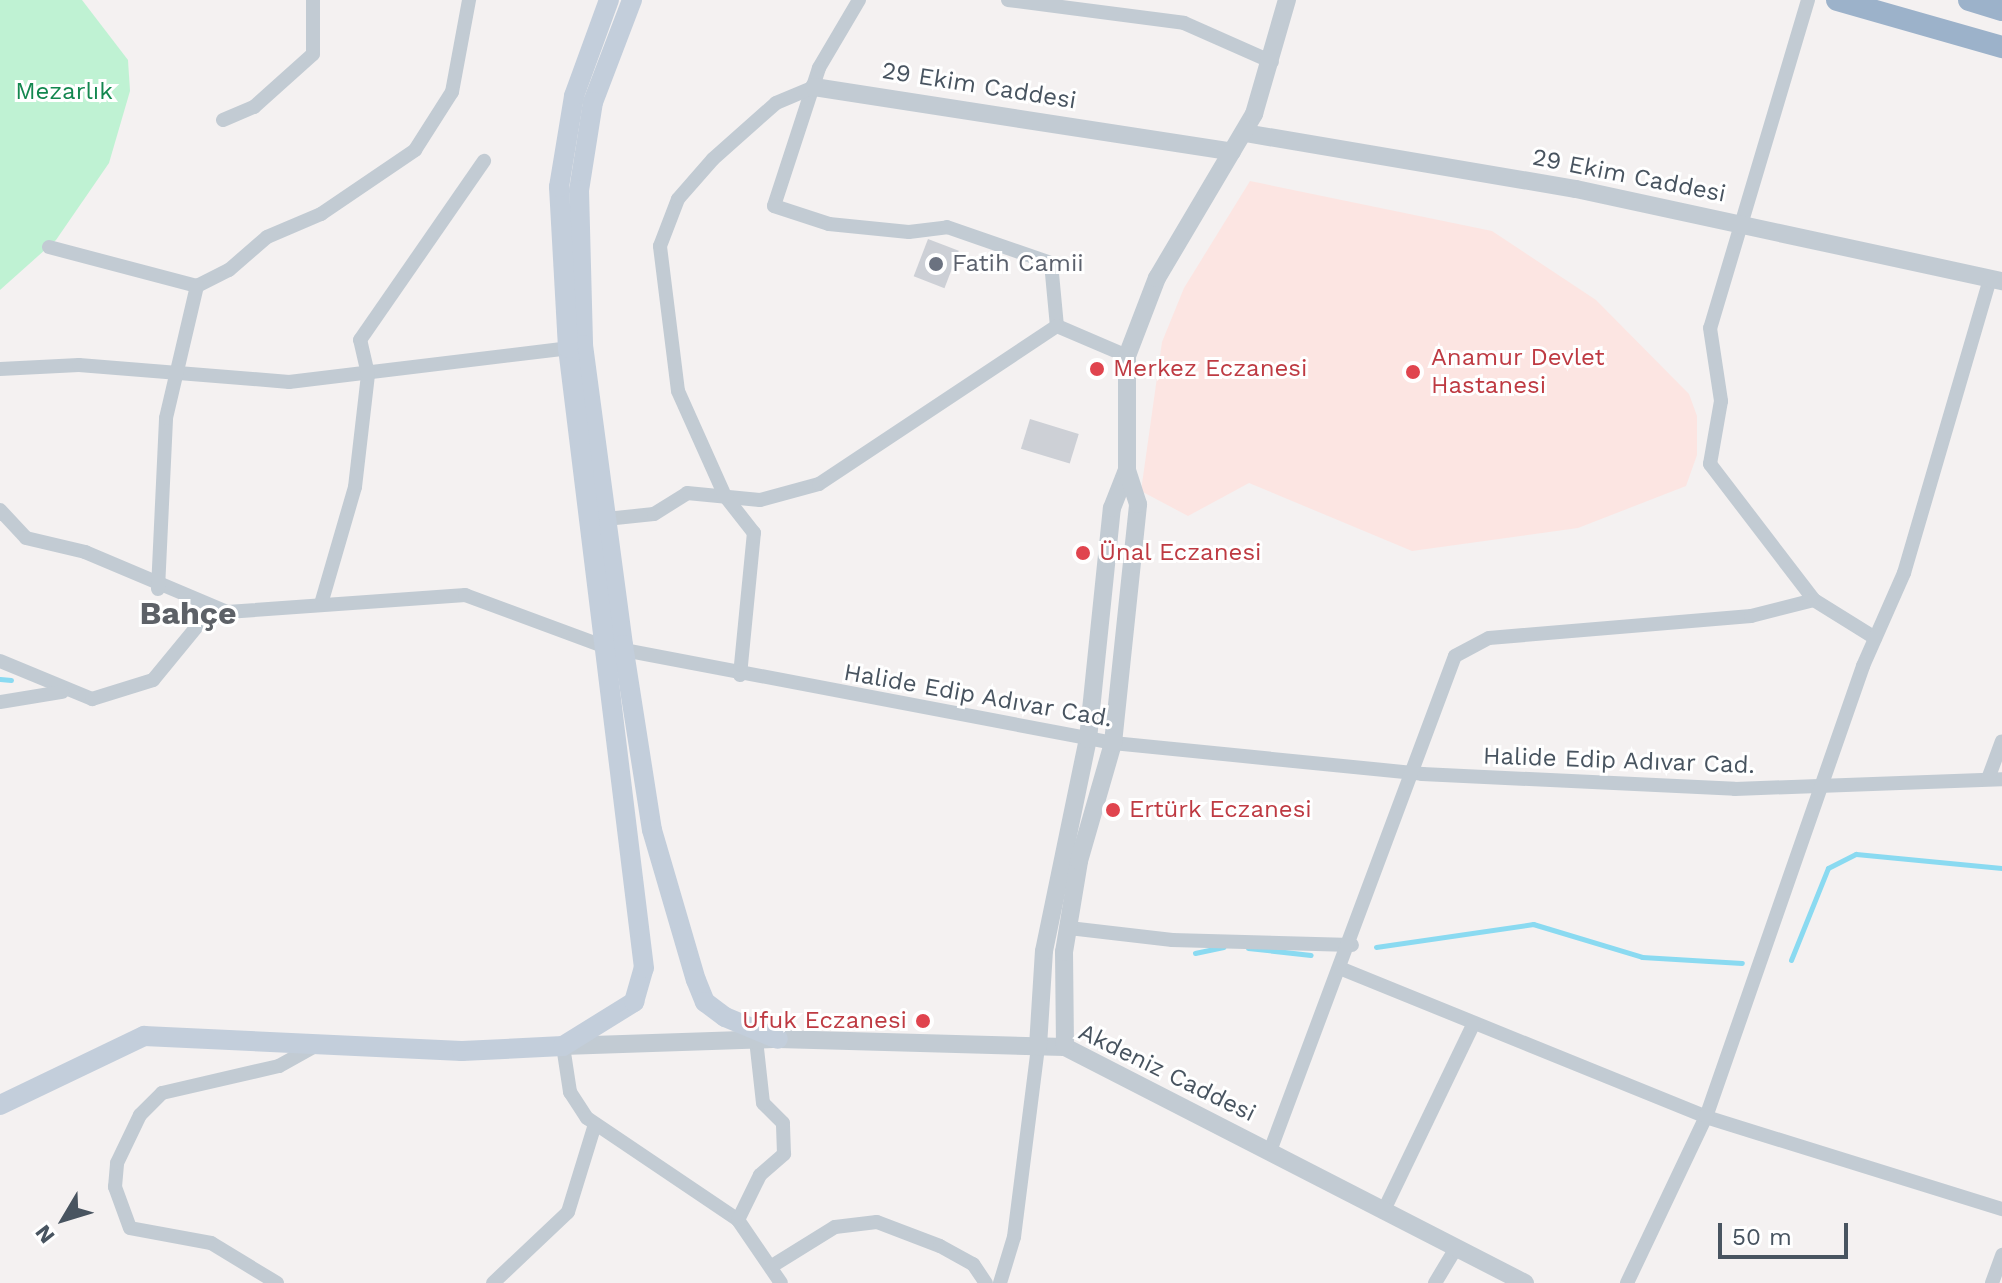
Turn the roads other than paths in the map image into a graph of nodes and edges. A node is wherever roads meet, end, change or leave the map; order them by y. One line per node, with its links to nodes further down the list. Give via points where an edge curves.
1 (313, 0): 15 (street, via 313,54 277,90)
2 (469, 0): 22 (street, via 452,92 415,150 382,177 267,237)
3 (609, 0): 24 (main road, via 563,146)
4 (632, 0): 32 (main road, via 593,102 579,190 583,345)
5 (859, 0): 14 (street)
6 (1008, 0): 13 (street, via 1184,23)
7 (1287, 0): 13 (street)
8 (1808, 0): 19 (street)
9 (1837, 0): 12 (highway)
10 (1969, 0): 11 (highway)
11 (2002, 10)
12 (2002, 47)
13 (1272, 62): 16 (street)
14 (814, 87): 17 (street, 29 Ekim Caddesi); 23 (street, via 774,206 829,224 909,232 947,227 1051,263); 30 (street, via 748,124 678,199 663,233 678,391)
15 (223, 120)
16 (1245, 133): 17 (street); 19 (street, 29 Ekim Caddesi)
17 (1232, 152): 25 (street, via 1157,278)
18 (484, 161): 27 (street, via 360,340)
19 (1738, 221): 21 (street, 29 Ekim Caddesi); 34 (street, via 1710,328 1721,401 1710,464)
20 (49, 247): 22 (street)
21 (1996, 279): 37 (street, via 1904,573)
22 (197, 286): 28 (street)
23 (1057, 326): 25 (street); 30 (street, via 819,484 760,500)
24 (568, 348): 27 (street); 38 (main road)
25 (1127, 356): 29 (street)
26 (0, 369): 28 (street, via 79,365)
27 (368, 374): 28 (street, via 289,382); 35 (street, via 355,487)
28 (175, 376): 33 (street)
29 (1127, 470): 43 (street, via 1112,508); 45 (street, via 1138,504)
30 (725, 496): 32 (street, via 687,493 654,514); 40 (street, via 754,533)
31 (0, 510): 33 (street, via 26,538 85,552)
32 (606, 519): 38 (main road)
33 (158, 589): 36 (street)
34 (1814, 600): 37 (street); 46 (street, via 1751,616 1470,644 1439,689)
35 (321, 604): 36 (street, Halide Edip Adıvar Cad.); 38 (street, Halide Edip Adıvar Cad., via 465,595)
36 (227, 612): 41 (street, Halide Edip Adıvar Cad., via 199,624 153,680 92,699)
37 (1875, 638): 48 (street)
38 (613, 645): 40 (street, Halide Edip Adıvar Cad.); 53 (main road, via 652,830 705,1002 725,1017); 56 (main road, via 644,968 634,1002)
39 (0, 661): 41 (street, Halide Edip Adıvar Cad.)
40 (740, 675): 43 (street, Halide Edip Adıvar Cad.)
41 (62, 692): 42 (street)
42 (0, 702)
43 (1088, 739): 45 (street, Halide Edip Adıvar Cad.); 57 (street, via 1044,951)
44 (2002, 741): 47 (street)
45 (1113, 743): 46 (street, Halide Edip Adıvar Cad.); 49 (street)
46 (1411, 773): 48 (street, Halide Edip Adıvar Cad.); 50 (street)
47 (1995, 779): 48 (street, Halide Edip Adıvar Cad.)
48 (1822, 788): 60 (street)
49 (1069, 928): 50 (street, via 1172,940); 58 (street)
50 (1352, 945): 51 (street)
51 (1342, 969): 52 (street); 62 (street)
52 (1473, 1025): 60 (street); 64 (street)
53 (778, 1039): 54 (street, Akdeniz Caddesi); 57 (street, Akdeniz Caddesi)
54 (756, 1040): 56 (street, Akdeniz Caddesi); 65 (street, via 763,1103 783,1123 784,1154 760,1175)
55 (318, 1044): 56 (main road, via 462,1051); 59 (main road, via 144,1036); 69 (street, via 279,1066 162,1093 140,1115 117,1163 115,1187 130,1228 211,1243)
56 (563, 1046): 61 (street, via 570,1092)
57 (1038, 1046): 58 (street, Akdeniz Caddesi); 73 (street, via 1014,1237)
58 (1065, 1047): 62 (street, Akdeniz Caddesi)
59 (0, 1105)
60 (1706, 1117): 63 (street); 76 (street)
61 (595, 1124): 65 (street); 70 (street, via 568,1212)
62 (1270, 1151): 64 (street, Akdeniz Caddesi)
63 (2002, 1209)
64 (1383, 1212): 66 (street, Akdeniz Caddesi)
65 (738, 1220): 68 (street)
66 (1456, 1248): 74 (street); 75 (street, Akdeniz Caddesi)
67 (2002, 1255): 77 (street)
68 (772, 1266): 71 (street); 72 (street, via 835,1227 877,1222 973,1264)
69 (277, 1283)
70 (493, 1283)
71 (781, 1283)
72 (986, 1283)
73 (1000, 1283)
74 (1435, 1283)
75 (1525, 1283)
76 (1627, 1283)
77 (1992, 1283)

